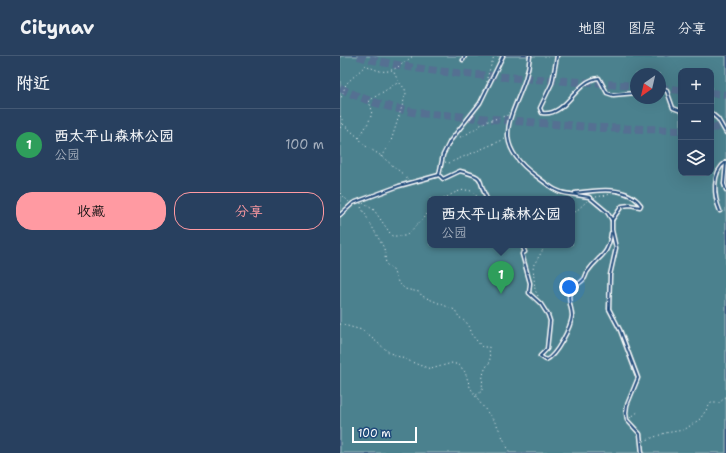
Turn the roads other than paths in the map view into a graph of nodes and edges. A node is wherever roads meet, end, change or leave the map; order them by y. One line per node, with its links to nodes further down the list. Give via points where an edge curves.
1 (465, 56): 5 (lane)
2 (503, 56): 12 (lane, via 480,103 443,155)
3 (530, 56): 14 (lane, via 529,73 511,115 507,138 518,162 559,193)
4 (557, 56): 7 (lane, via 552,83 540,108 542,114 554,112 562,107 592,79 599,78 607,93)
5 (463, 60)
6 (666, 91): 8 (lane, via 673,108)
7 (630, 94)
8 (678, 110)
9 (714, 116): 10 (lane)
10 (726, 133)
11 (726, 161): 13 (lane); 16 (lane, via 720,168 716,182 716,200)
12 (439, 176): 15 (lane, via 443,179 460,170 475,175 482,182); 17 (lane, via 358,201)
13 (726, 190)
14 (570, 194): 18 (lane, via 589,197 607,212); 18 (lane, via 612,190 629,195 641,205 622,206)
15 (486, 196)
16 (720, 211)
17 (340, 215)
18 (612, 220): 19 (lane)
19 (612, 230): 20 (lane, via 608,250 583,280 570,291 572,316 569,326 559,347 550,359 546,360 540,356 547,349 550,321 541,304 529,293 530,283 522,254 525,252); 21 (lane, via 616,248 610,275 609,309 620,330 638,378 627,405 627,420 640,434)
20 (523, 248)
21 (642, 453)

